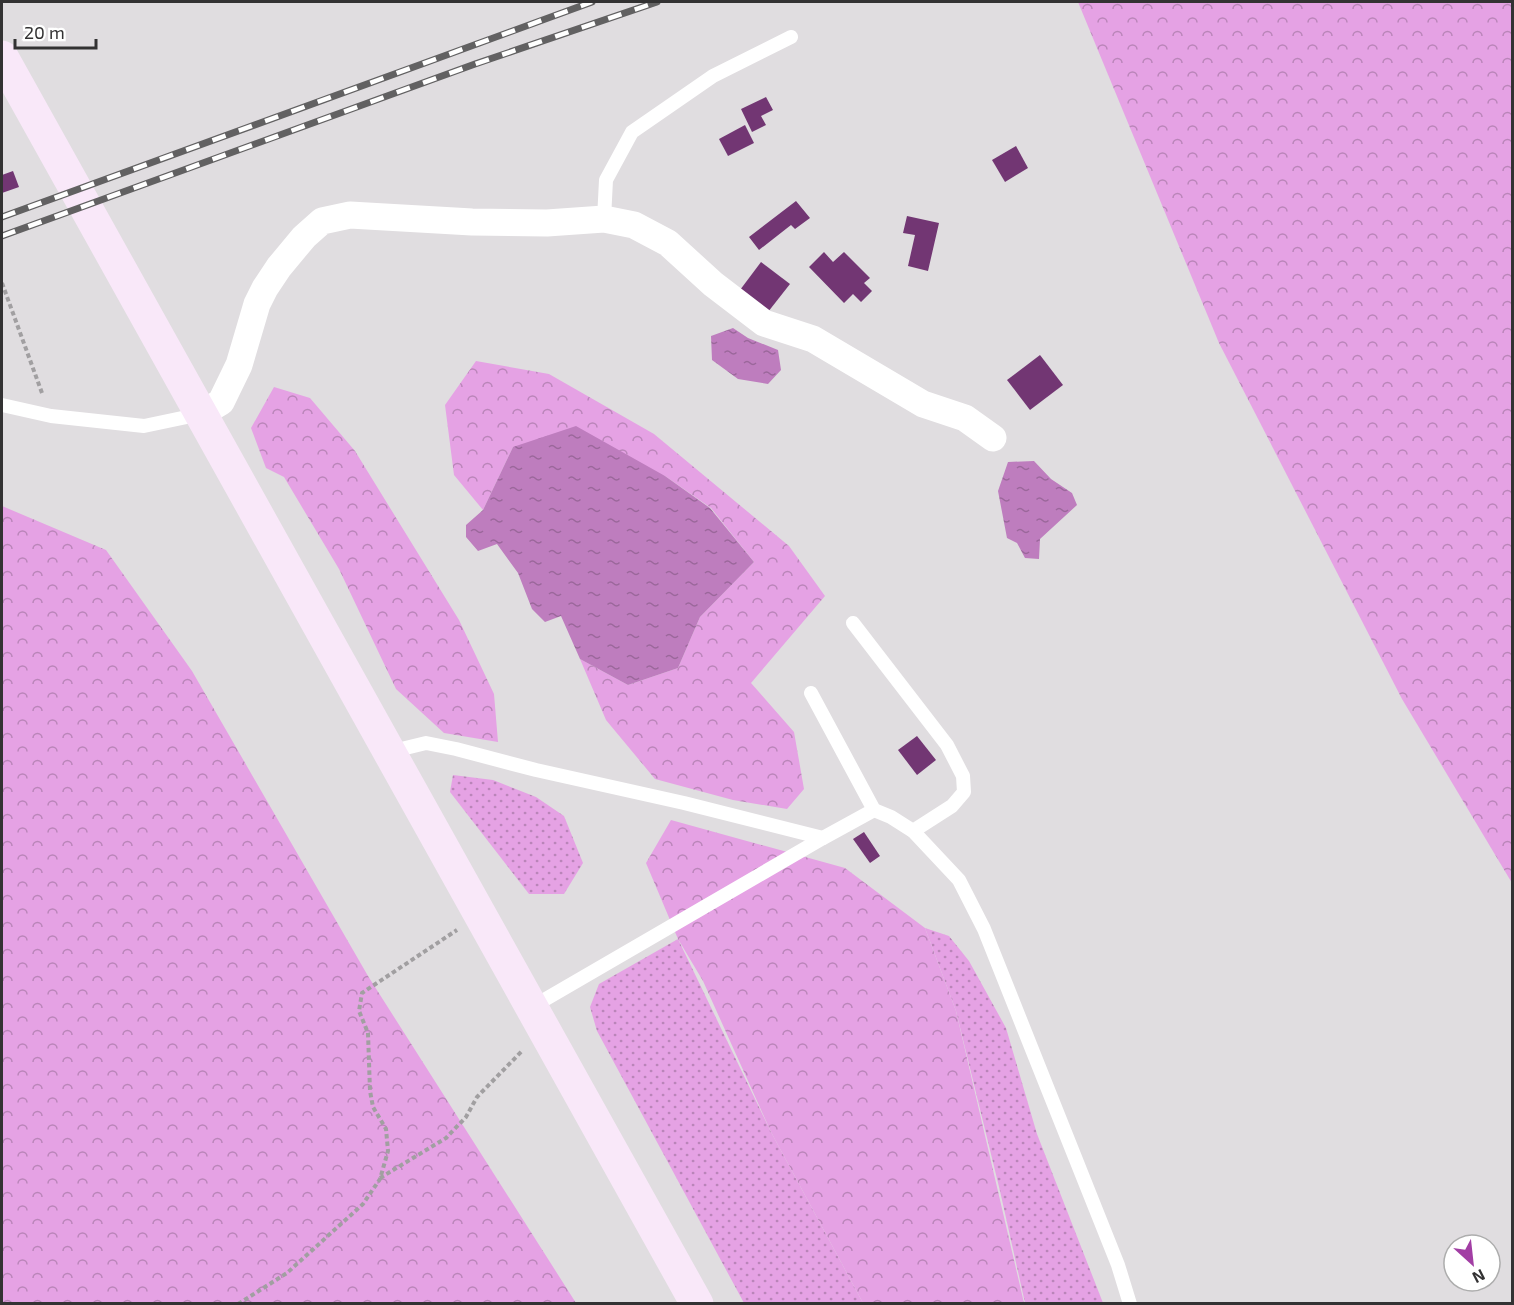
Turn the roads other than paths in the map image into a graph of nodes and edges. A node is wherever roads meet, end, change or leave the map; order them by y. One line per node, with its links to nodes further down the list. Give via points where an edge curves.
1 (791, 37): 3 (lane, via 712,76 632,132 606,180)
2 (2, 57): 5 (main road)
3 (604, 219): 5 (street, via 472,222 350,215 322,221 279,267 256,304 238,365 221,402); 6 (street, via 634,225 668,243 764,323 813,339 922,404 965,418)
4 (2, 405): 5 (lane, via 51,416 144,426)
5 (201, 414): 9 (main road)
6 (993, 438)
7 (853, 623): 11 (lane, via 947,745 963,776 964,792 952,806)
8 (811, 693): 10 (lane)
9 (389, 752): 12 (lane, via 426,743); 13 (main road)
10 (874, 810): 11 (lane); 12 (lane)
11 (913, 831): 15 (lane, via 959,880 984,929)
12 (823, 838): 13 (lane)
13 (538, 1018): 14 (main road)
14 (697, 1304)
15 (1131, 1304)

